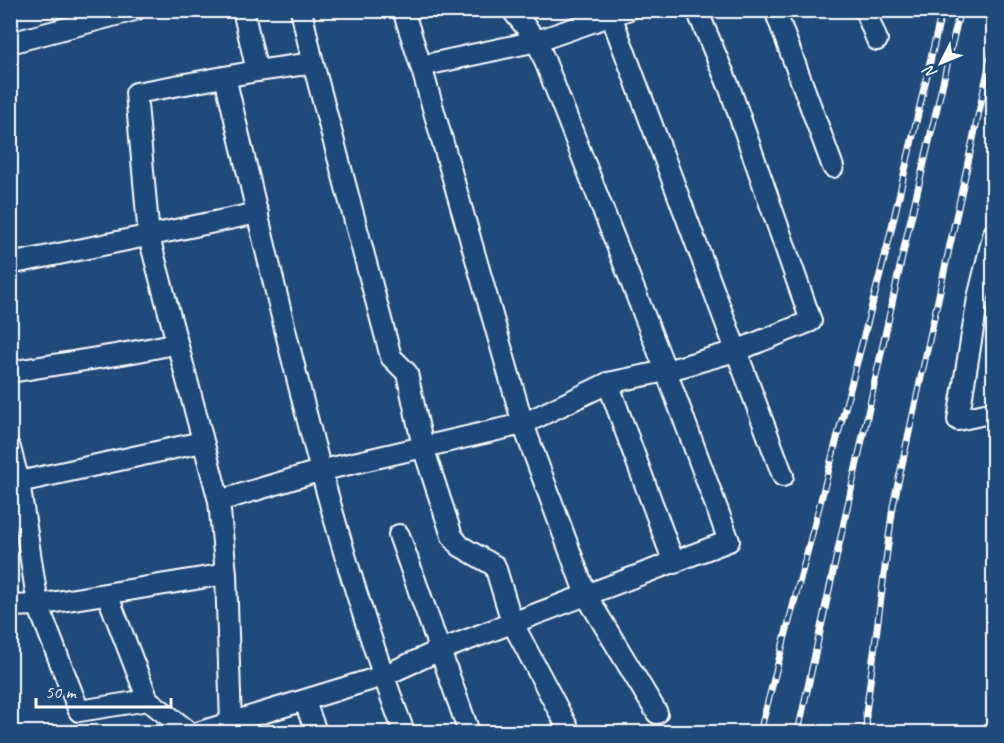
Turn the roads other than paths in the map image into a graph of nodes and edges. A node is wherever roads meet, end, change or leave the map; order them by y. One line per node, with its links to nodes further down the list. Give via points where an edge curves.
1 (135, 10): 12 (street)
2 (243, 10): 15 (street)
3 (301, 10): 13 (street)
4 (403, 10): 14 (street)
5 (512, 10): 11 (street)
6 (697, 10): 23 (street, via 730,89 811,321)
7 (775, 10): 17 (street)
8 (865, 10): 10 (street)
9 (616, 13): 11 (street); 23 (street)
10 (877, 40)
11 (537, 41): 14 (street); 24 (street)
12 (10, 44)
13 (313, 63): 15 (street); 30 (street, via 391,357 407,373)
14 (421, 66): 28 (street)
15 (257, 71): 16 (street)
16 (225, 77): 18 (street); 20 (street, via 136,93)
17 (833, 167)
18 (258, 213): 20 (street); 32 (street)
19 (993, 233): 27 (street, via 958,420)
20 (148, 237): 21 (street); 22 (street)
21 (10, 264)
22 (177, 343): 25 (street, via 117,357); 29 (street)
23 (736, 351): 24 (street); 33 (street)
24 (666, 371): 26 (street); 37 (street, via 729,541)
25 (10, 372)
26 (608, 383): 28 (street); 37 (street)
27 (993, 411)
28 (523, 424): 30 (street); 40 (street)
29 (202, 442): 34 (street); 35 (street)
30 (423, 447): 32 (street); 43 (street, via 452,536 460,546 495,566)
31 (10, 448): 34 (street)
32 (320, 471): 35 (street); 45 (street)
33 (783, 476)
34 (20, 482): 41 (street)
35 (219, 501): 38 (street)
36 (399, 535): 44 (street)
37 (674, 563): 40 (street)
38 (226, 574): 39 (street); 49 (street)
39 (107, 594): 41 (street); 46 (street)
40 (586, 595): 43 (street); 48 (street)
41 (38, 605): 42 (street); 46 (street, via 79,711)
42 (10, 606)
43 (512, 622): 44 (street); 55 (street)
44 (438, 651): 45 (street); 54 (street)
45 (383, 676): 47 (street); 53 (street)
46 (148, 700): 50 (street)
47 (305, 702): 49 (street); 52 (street)
48 (657, 713)
49 (231, 724): 51 (street)
50 (189, 732)
51 (200, 732)
52 (316, 732)
53 (404, 732)
54 (469, 732)
55 (570, 732)

